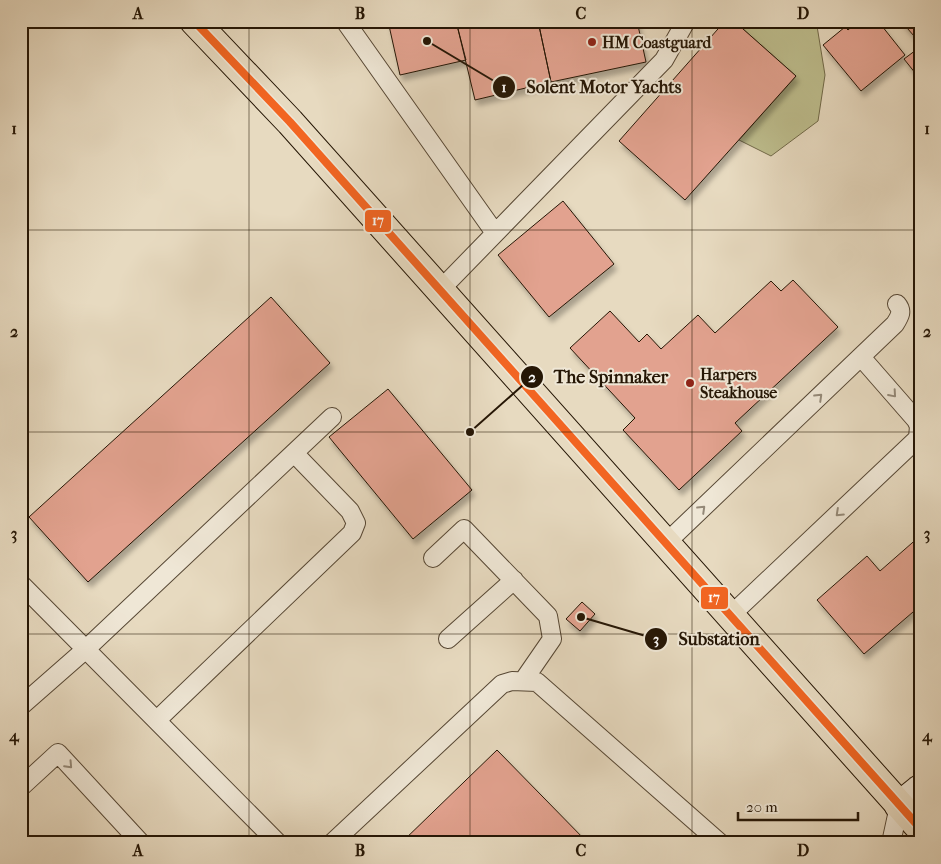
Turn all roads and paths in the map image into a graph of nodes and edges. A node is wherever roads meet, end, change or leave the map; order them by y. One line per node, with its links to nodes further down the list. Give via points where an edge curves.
1 (194, 21): 5 (main road, via 290,122)
2 (345, 21): 4 (lane)
3 (686, 21): 4 (lane, via 664,60)
4 (495, 233): 5 (lane)
5 (440, 290): 10 (main road)
6 (897, 304): 7 (lane, via 900,315 896,324)
7 (862, 356): 10 (lane, one-way to 7); 14 (lane, one-way to 14, via 916,420 918,438)
8 (332, 417): 9 (lane)
9 (294, 453): 16 (lane); 19 (lane, via 350,511 356,523 352,533)
10 (666, 543): 14 (main road)
11 (433, 558): 12 (lane, via 464,529)
12 (514, 580): 15 (lane); 17 (lane, via 548,616 552,639)
13 (21, 584): 16 (lane)
14 (731, 615): 22 (main road)
15 (448, 639)
16 (86, 649): 18 (lane); 19 (lane)
17 (522, 681): 26 (lane, via 502,684); 27 (lane, via 537,682 547,690)
18 (21, 706)
19 (157, 720): 25 (lane)
20 (21, 787): 24 (lane, one-way to 24, via 58,753)
21 (920, 789): 22 (street)
22 (899, 806): 23 (main road); 28 (lane)
23 (920, 828)
24 (141, 843)
25 (278, 843)
26 (332, 843)
27 (720, 843)
28 (891, 843)

